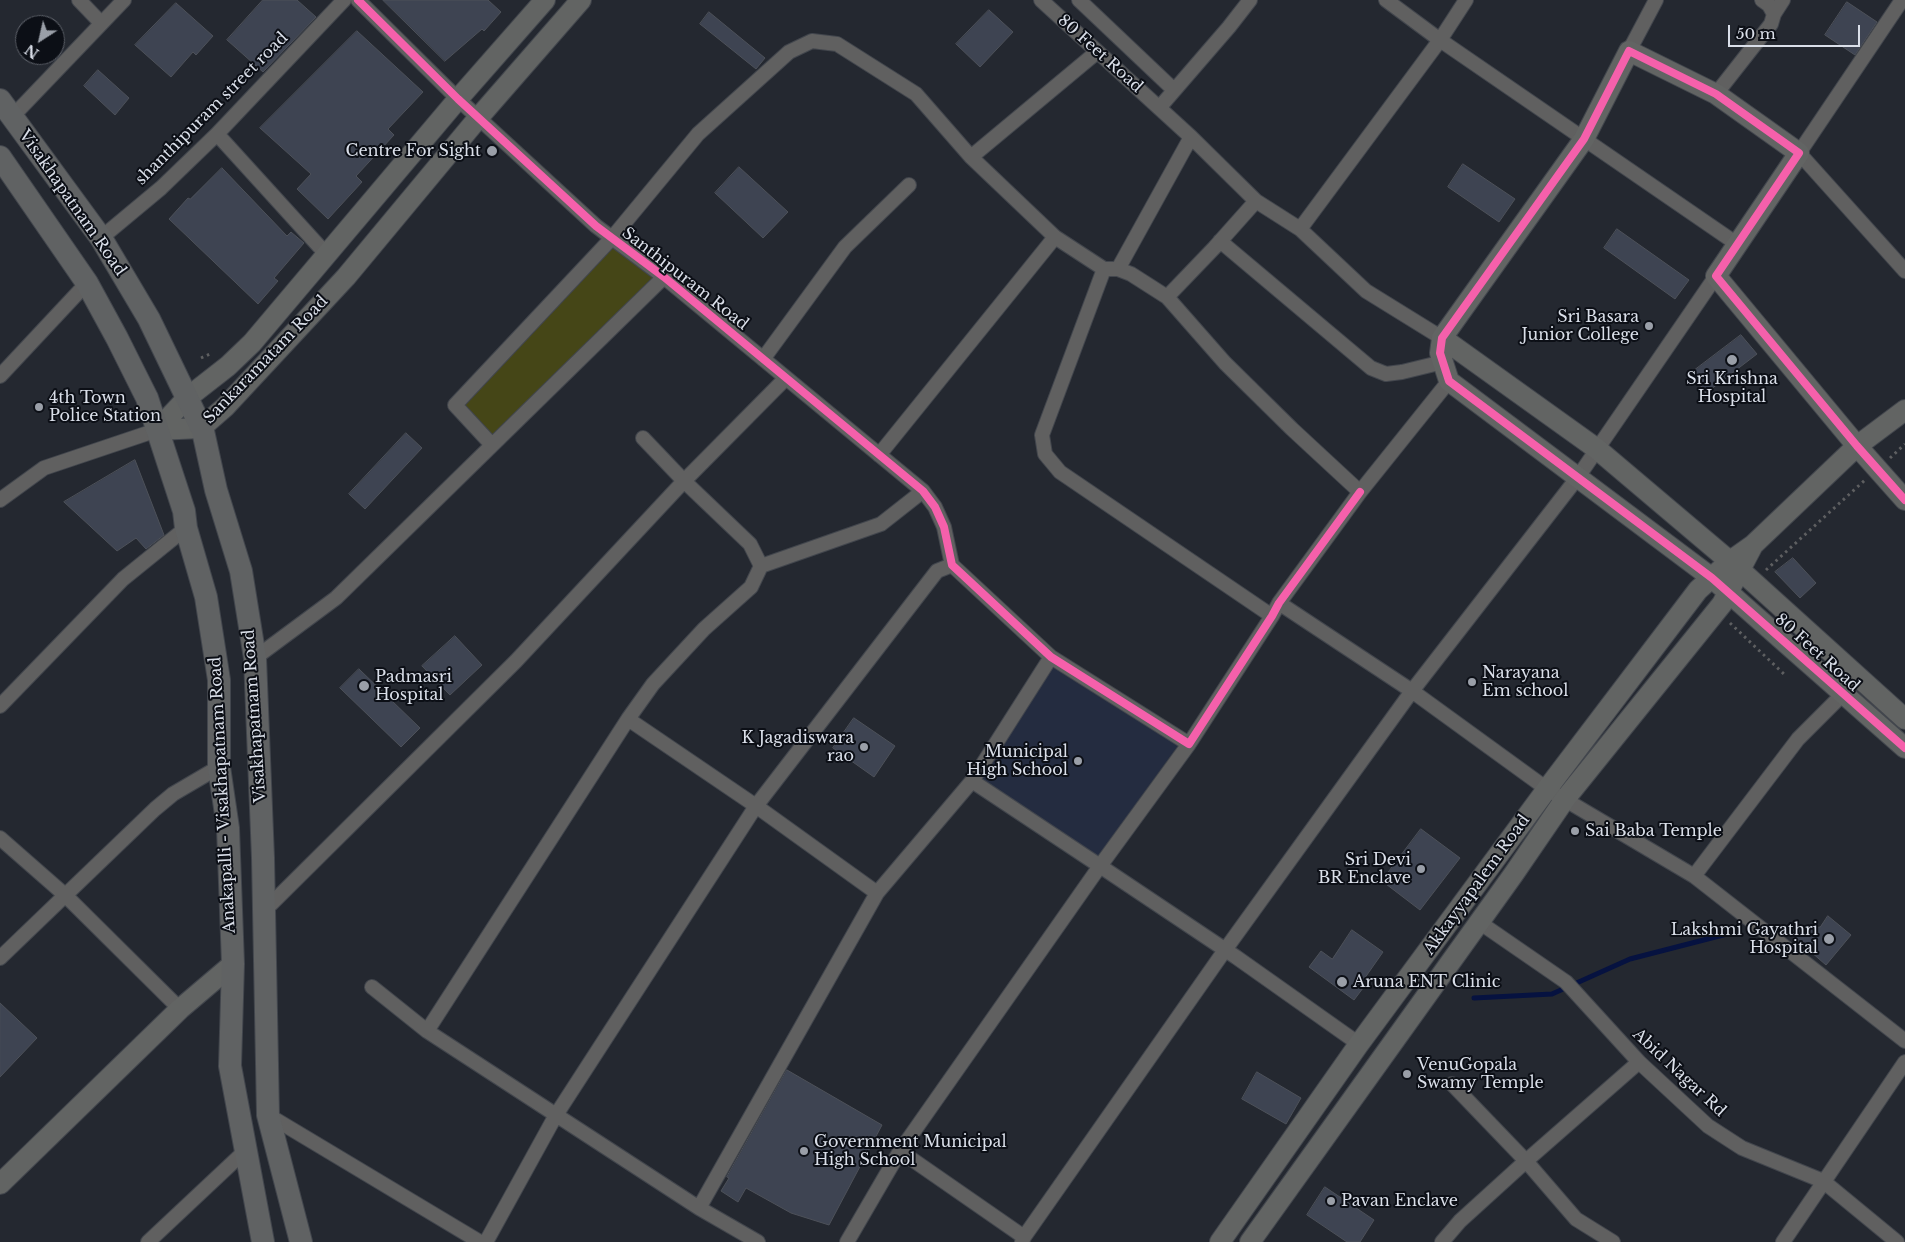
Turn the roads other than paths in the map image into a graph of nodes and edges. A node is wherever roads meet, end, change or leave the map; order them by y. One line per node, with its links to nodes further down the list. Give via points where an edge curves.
1 (79, 0): 17 (street)
2 (124, 0): 17 (street)
3 (344, 0): 27 (street, shanthipuram street road)
4 (358, 0): 23 (street, Santhipuram Road)
5 (545, 0): 23 (main road, Sankaramatam Road)
6 (581, 0): 26 (main road, Sankaramatam Road)
7 (1041, 0): 20 (street, 80 Feet Road)
8 (1079, 0): 21 (street, 80 Feet Road)
9 (1250, 0): 21 (street)
10 (1386, 0): 18 (street)
11 (1466, 0): 18 (street)
12 (1656, 0): 19 (street)
13 (1762, 0): 16 (street, via 1769,4)
14 (1783, 0): 16 (street)
15 (1902, 0): 30 (street)
16 (1774, 14): 22 (street, via 1771,24)
17 (101, 23): 25 (street)
18 (1440, 40): 29 (street); 35 (street)
19 (1629, 50): 22 (main road); 29 (main road)
20 (1097, 52): 24 (street, 80 Feet Road); 32 (street)
21 (1174, 90): 24 (street)
22 (1716, 94): 30 (main road)
23 (458, 99): 26 (street, Santhipuram Road); 41 (main road, Sankaramatam Road)
24 (1159, 108): 28 (street, 80 Feet Road)
25 (6, 109): 37 (main road, Visakhapatnam Road)
26 (479, 117): 38 (street, Santhipuram Road); 57 (main road, Sankaramatam Road, via 346,277 226,407)
27 (217, 134): 37 (street, shanthipuram street road, via 161,188); 41 (street)
28 (1191, 137): 34 (street, 80 Feet Road); 43 (street)
29 (1584, 139): 40 (street); 49 (main road)
30 (1799, 153): 40 (main road); 44 (street)
31 (0, 157): 47 (main road, Anakapalli - Visakhapatnam Road)
32 (971, 157): 36 (street); 38 (street, via 916,94 837,44 812,41 789,52 698,134)
33 (909, 185): 50 (street, via 845,247)
34 (1256, 201): 35 (street, 80 Feet Road); 39 (street)
35 (1300, 229): 49 (street, 80 Feet Road, via 1366,291)
36 (1055, 237): 42 (street); 63 (street)
37 (101, 238): 55 (main road, Visakhapatnam Road, via 149,319)
38 (612, 238): 46 (street, Santhipuram Road); 60 (street, via 454,405)
39 (1220, 241): 48 (street); 51 (street, via 1371,368 1386,374)
40 (1737, 244): 45 (main road)
41 (327, 255): 55 (main road, Sankaramatam Road, via 252,343)
42 (1104, 269): 43 (street); 76 (street, via 1042,435 1045,454 1060,472)
43 (1118, 269): 48 (street)
44 (1905, 271)
45 (1716, 276): 61 (main road); 62 (street)
46 (664, 277): 50 (street, Santhipuram Road); 60 (street)
47 (87, 283): 52 (street); 58 (main road, Anakapalli - Visakhapatnam Road, via 147,398)
48 (1167, 296): 67 (street, via 1225,363)
49 (1442, 338): 51 (main road, via 1440,354); 62 (main road, 80 Feet Road)
50 (763, 359): 53 (street, Santhipuram Road)
51 (1443, 362): 54 (main road)
52 (0, 376)
53 (786, 378): 63 (street, Santhipuram Road); 65 (street)
54 (1449, 381): 64 (main road, 80 Feet Road); 67 (street)
55 (187, 398): 57 (main road, Visakhapatnam Road); 58 (main road, Sankaramatam Road)
56 (1905, 410): 61 (main road, Akkayyapalem Road)
57 (201, 428): 58 (main road, Sankaramatam Road); 78 (main road, Visakhapatnam Road, via 241,571)
58 (157, 430): 68 (street, via 44,468); 70 (main road, Anakapalli - Visakhapatnam Road, via 184,511)
59 (643, 438): 65 (street)
60 (492, 445): 78 (street, via 336,598)
61 (1857, 446): 69 (main road); 73 (main road, Akkayyapalem Road, via 1753,545)
62 (1597, 450): 64 (street); 73 (main road, 80 Feet Road)
63 (880, 455): 66 (street, Santhipuram Road)
64 (1578, 477): 74 (main road, 80 Feet Road); 80 (street)
65 (684, 481): 72 (street, via 750,544); 97 (street, via 516,661)
66 (923, 491): 71 (street, Santhipuram Road, via 944,527); 72 (street, via 881,524)
67 (1360, 492): 76 (street)
68 (0, 500)
69 (1905, 500)
70 (186, 528): 82 (street, via 123,579); 87 (main road, Anakapalli - Visakhapatnam Road, via 206,597 219,680)
71 (952, 565): 77 (street); 91 (street, via 937,571)
72 (761, 566): 84 (street, via 751,586 665,670)
73 (1741, 572): 74 (main road, Akkayyapalem Road); 75 (main road, Akkayyapalem Road); 79 (main road, 80 Feet Road)
74 (1712, 578): 75 (main road, 80 Feet Road); 89 (main road, Akkayyapalem Road, via 1698,590)
75 (1734, 597): 81 (main road, 80 Feet Road); 90 (main road, Akkayyapalem Road, via 1722,604)
76 (1276, 610): 80 (street); 85 (street)
77 (1051, 657): 85 (street); 88 (street)
78 (255, 658): 97 (main road, Visakhapatnam Road)
79 (1858, 676): 81 (street); 83 (main road, 80 Feet Road)
80 (1412, 691): 89 (street); 99 (street)
81 (1843, 694): 86 (main road, 80 Feet Road); 94 (street, via 1798,739)
82 (0, 706)
83 (1905, 719)
84 (628, 720): 91 (street); 104 (street)
85 (1189, 744): 93 (street)
86 (1905, 748)
87 (219, 767): 96 (street, via 173,794); 101 (main road, Anakapalli - Visakhapatnam Road, via 228,828)
88 (972, 781): 93 (street); 95 (street)
89 (1547, 789): 90 (street); 106 (main road, Akkayyapalem Road)
90 (1565, 799): 94 (street); 98 (main road, Akkayyapalem Road)
91 (756, 806): 95 (street); 111 (street)
92 (0, 838): 96 (street)
93 (1100, 866): 99 (street); 113 (street)
94 (1694, 876): 105 (street)
95 (877, 893): 117 (street)
96 (65, 895): 100 (street); 103 (street)
97 (264, 911): 110 (main road, Visakhapatnam Road)
98 (1479, 922): 107 (street, Abid Nagar Rd, via 1571,987); 127 (main road, Akkayyapalem Road)
99 (1225, 950): 106 (street); 118 (street)
100 (0, 958)
101 (233, 964): 103 (main road); 112 (main road, Anakapalli - Visakhapatnam Road, via 230,1066)
102 (372, 987): 104 (street)
103 (180, 1009): 116 (main road)
104 (427, 1031): 111 (street)
105 (1905, 1040)
106 (1359, 1044): 126 (main road, Akkayyapalem Road)
107 (1639, 1062): 114 (street); 115 (street, Abid Nagar Rd, via 1708,1126 1742,1148)
108 (1905, 1062): 115 (street)
109 (1452, 1084): 114 (street)
110 (268, 1115): 121 (main road, Visakhapatnam Road); 122 (street)
111 (556, 1116): 117 (street); 123 (street)
112 (246, 1150): 119 (street); 120 (main road, Anakapalli - Visakhapatnam Road)
113 (900, 1151): 118 (street); 125 (street)
114 (1526, 1161): 128 (street, via 1460,1221); 129 (street, via 1576,1219)
115 (1823, 1181): 130 (street); 131 (street, Abid Nagar Rd)
116 (0, 1184)
117 (699, 1208): 124 (street)
118 (1023, 1239)
119 (148, 1242)
120 (263, 1242)
121 (301, 1242)
122 (480, 1242)
123 (486, 1242)
124 (758, 1242)
125 (847, 1242)
126 (1220, 1242)
127 (1250, 1242)
128 (1442, 1242)
129 (1613, 1242)
130 (1783, 1242)
131 (1898, 1242)

